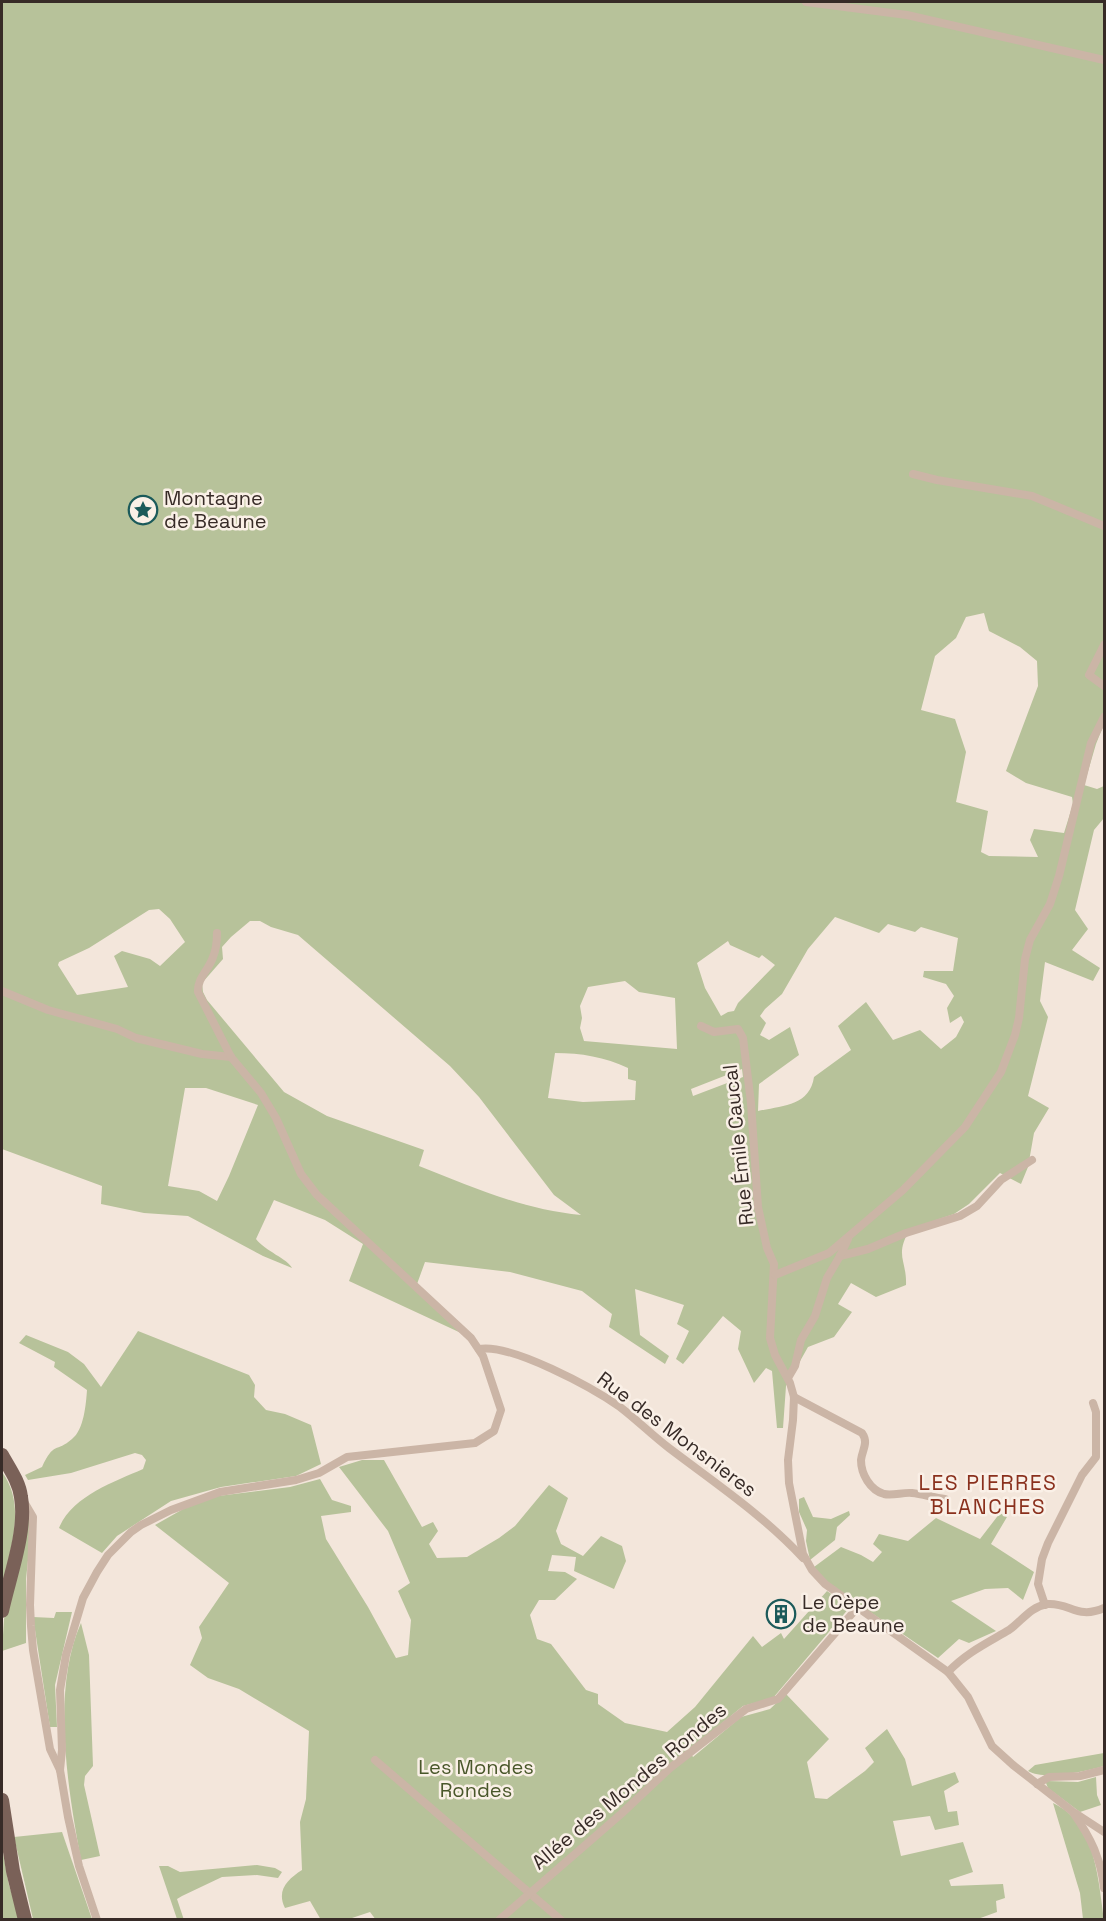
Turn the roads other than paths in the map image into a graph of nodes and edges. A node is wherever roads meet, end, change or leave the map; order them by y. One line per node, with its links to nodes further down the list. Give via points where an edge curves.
1 (806, 2): 2 (street, via 907,15)
2 (1104, 60)
3 (913, 474): 4 (street, via 1032,496)
4 (1104, 526)
5 (1104, 645): 6 (street, via 1089,675)
6 (1104, 686)
7 (1104, 717): 13 (street, via 1091,743 1050,904 1030,940 1019,1018 1001,1072 965,1127 903,1190)
8 (217, 933): 11 (street, via 215,952 198,981 198,992)
9 (2, 991): 11 (street, via 136,1038)
10 (701, 1026): 15 (street, Rue Émile Caucal, via 714,1032 738,1029 742,1038 758,1208)
11 (231, 1057): 16 (street, via 261,1093 301,1173 317,1195 471,1338)
12 (1032, 1160): 14 (street, via 1000,1180 977,1206 960,1216)
13 (849, 1236): 14 (street); 15 (street, via 829,1254)
14 (840, 1256): 17 (street, via 827,1278)
15 (774, 1275): 17 (street, Rue Émile Caucal, via 770,1329 773,1349)
16 (478, 1349): 23 (street, Rue des Monsnieres, via 493,1348 570,1377 619,1407 739,1500); 30 (street, via 501,1410 494,1431 475,1443 347,1457 316,1475 220,1492 154,1518 118,1543 83,1598 66,1655 60,1690)
17 (788, 1378): 18 (street, Rue Émile Caucal)
18 (794, 1397): 22 (street, via 862,1433 866,1442 861,1458 863,1473 878,1491); 23 (street, via 789,1476)
19 (1093, 1403): 24 (street, via 1096,1457 1082,1474 1048,1543 1038,1574)
20 (2, 1455): 21 (main road)
21 (21, 1497): 27 (main road, via 19,1536); 30 (street, via 31,1511 34,1528 30,1605 33,1650 50,1749)
22 (945, 1499)
23 (807, 1562): 25 (street, Rue des Monsnieres, via 825,1584)
24 (1046, 1605): 26 (street, via 1086,1613); 28 (street, via 1031,1610)
25 (857, 1608): 28 (street, Rue des Monsnieres); 38 (street, Allée des Mondes Rondes, via 778,1699 746,1709 670,1768)
26 (1104, 1608)
27 (2, 1611)
28 (948, 1672): 32 (street, Rue des Monsnieres, via 968,1697 992,1746)
29 (375, 1760): 38 (street)
30 (60, 1770): 40 (street, via 79,1866)
31 (1104, 1770): 32 (street, via 1049,1777)
32 (1037, 1784): 34 (street, Rue des Monsnieres)
33 (2, 1800): 39 (main road)
34 (1072, 1811): 35 (street); 36 (street)
35 (1104, 1832): 36 (street, via 1095,1835)
36 (1093, 1843): 37 (street)
37 (1104, 1888)
38 (529, 1893): 41 (street, Allée des Mondes Rondes); 42 (street)
39 (25, 1920)
40 (97, 1920)
41 (499, 1920)
42 (561, 1920)

